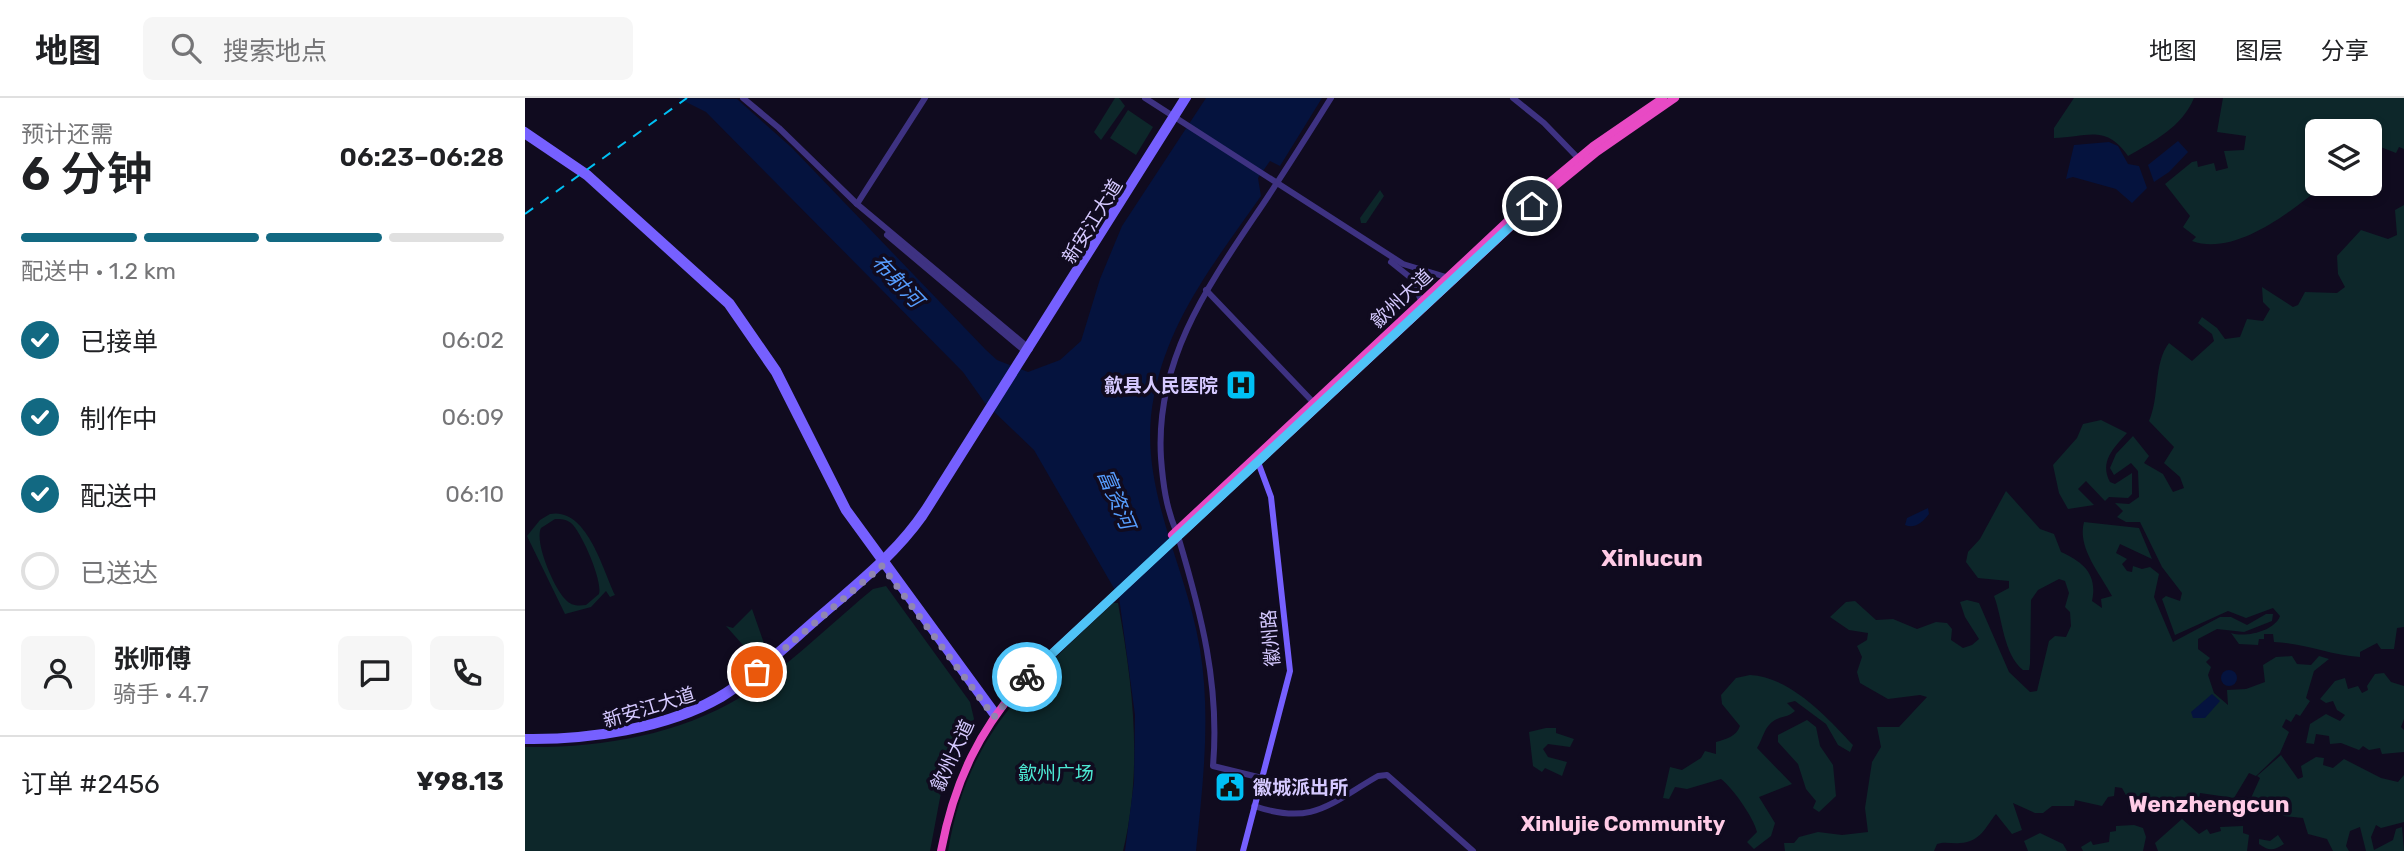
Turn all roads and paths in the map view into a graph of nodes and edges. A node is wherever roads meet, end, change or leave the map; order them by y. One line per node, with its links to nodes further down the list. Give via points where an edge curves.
1 (743, 98): 15 (street)
2 (925, 98): 15 (street)
3 (1138, 98): 10 (street)
4 (1145, 98): 10 (street)
5 (1186, 98): 10 (main road, 新安江大道)
6 (1331, 98): 14 (street)
7 (1513, 98): 13 (street)
8 (1663, 98): 13 (highway, 歙州大道)
9 (1675, 98): 21 (highway, 歙州大道, via 1548,192)
10 (1175, 120): 14 (street); 19 (main road, 新安江大道)
11 (525, 130): 23 (main road, via 589,173 731,302 778,370 835,488)
12 (525, 136): 23 (main road, via 586,177 727,305 794,409 837,501)
13 (1578, 158): 16 (highway, 歙州大道)
14 (1276, 185): 16 (street, via 1403,264); 17 (street); 18 (street, via 1402,269 1414,281)
15 (857, 204): 19 (street)
16 (1446, 277): 18 (highway, 歙州大道)
17 (1206, 290): 20 (street); 22 (street, via 1176,352 1162,415 1164,491)
18 (1422, 300): 20 (highway, 歙州大道)
19 (1026, 354): 23 (main road, 新安江大道, via 924,517)
20 (1313, 402): 22 (highway, 歙州大道)
21 (1258, 462): 22 (highway, 歙州大道); 26 (main road, 徽州路, via 1270,491 1290,665)
22 (1175, 535): 24 (highway, 歙州大道, via 1025,673); 26 (street, via 1208,646 1214,704 1213,766)
23 (883, 562): 24 (main road); 25 (main road, 新安江大道, via 741,680 711,699 608,732)
24 (994, 713): 28 (highway, 歙州大道, via 961,774)
25 (525, 739)
26 (1262, 778): 27 (main road, 徽州路)
27 (1254, 806): 29 (main road, 徽州路); 30 (street, via 1303,815 1387,775)
28 (938, 851)
29 (1243, 851)
30 (1473, 851)

